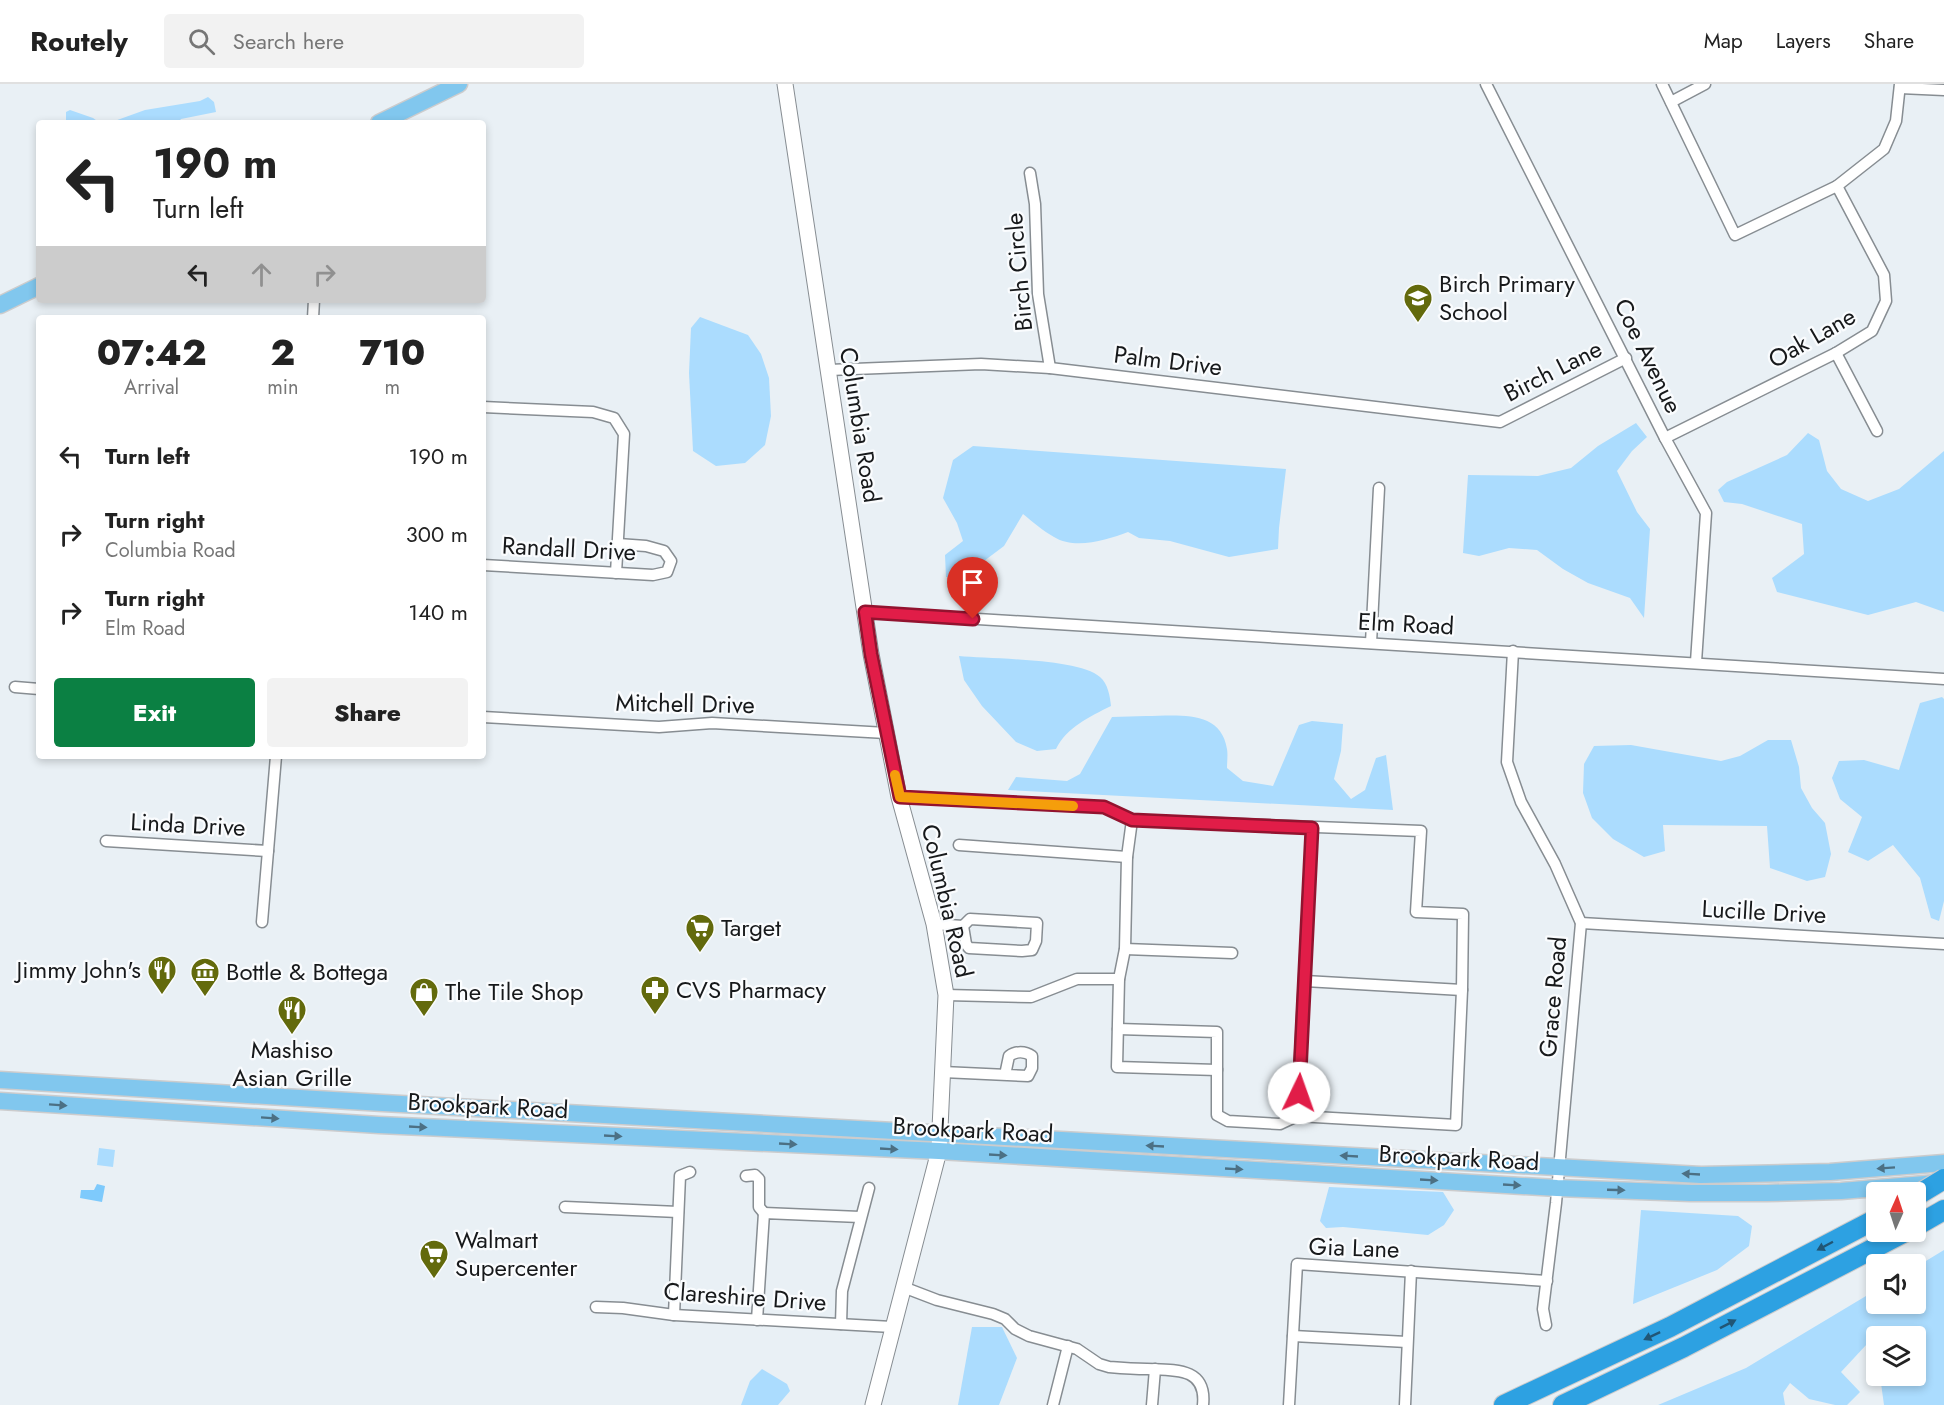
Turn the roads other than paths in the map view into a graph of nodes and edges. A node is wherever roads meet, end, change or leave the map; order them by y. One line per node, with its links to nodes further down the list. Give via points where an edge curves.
1 (459, 84): 9 (main road)
2 (785, 84): 17 (street, Columbia Road)
3 (1486, 84): 15 (street, Coe Avenue)
4 (1662, 84): 8 (street)
5 (1705, 84): 8 (street)
6 (1900, 86): 7 (street); 11 (street, via 1896,121 1884,149)
7 (1944, 90)
8 (1671, 102): 11 (street, via 1735,235)
9 (385, 120)
10 (1030, 173): 16 (street, Birch Circle, via 1038,294)
11 (1837, 186): 14 (street, Oak Lane, via 1884,275 1886,301 1872,331)
12 (36, 287): 13 (main road)
13 (0, 305)
14 (1836, 353): 20 (street); 21 (street, Oak Lane)
15 (1626, 358): 19 (street, Birch Lane); 21 (street, Coe Avenue)
16 (1050, 368): 17 (street, Palm Drive, via 981,364); 19 (street, Palm Drive)
17 (829, 370): 26 (street, Columbia Road)
18 (486, 407): 23 (street, via 593,412 614,418 624,434)
19 (1500, 422)
20 (1877, 431)
21 (1665, 438): 29 (street, Coe Avenue, via 1706,513)
22 (1379, 488): 27 (street)
23 (618, 544): 25 (street); 25 (street, Randall Drive, via 664,550 671,561 667,572)
24 (486, 565): 25 (street, Randall Drive)
25 (616, 573)
26 (865, 612): 27 (street, Elm Road); 34 (street, Columbia Road)
27 (1371, 643): 28 (street, Elm Road)
28 (1514, 651): 29 (street, Elm Road); 44 (street, Grace Road, via 1507,762 1521,802)
29 (1696, 662): 30 (street, Elm Road)
30 (1944, 679)
31 (15, 687): 32 (street)
32 (36, 688)
33 (486, 717): 34 (street, Mitchell Drive, via 659,727 712,723)
34 (886, 733): 36 (street, Columbia Road)
35 (276, 759): 41 (street)
36 (900, 797): 37 (street, via 1104,807); 45 (street, Columbia Road)
37 (1132, 820): 38 (street); 42 (street)
38 (1312, 828): 51 (street); 52 (street, via 1421,831 1416,912 1462,914)
39 (106, 841): 41 (street, Linda Drive)
40 (959, 845): 42 (street)
41 (268, 851): 43 (street)
42 (1127, 857): 48 (street)
43 (262, 922)
44 (1581, 923): 47 (street, Lucille Drive); 64 (street, Grace Road)
45 (934, 924): 46 (street); 53 (street, Columbia Road)
46 (963, 926): 46 (street, via 970,919 1037,923 1036,941 1032,950 969,948)
47 (1944, 944)
48 (1125, 949): 49 (street); 50 (street)
49 (1232, 952)
50 (1119, 979): 53 (street, via 1077,980 1031,997); 54 (street)
51 (1305, 981): 52 (street); 60 (street)
52 (1462, 990): 60 (street, via 1456,1125)
53 (946, 995): 56 (street, Columbia Road)
54 (1118, 1029): 55 (street, via 1217,1032); 55 (street, via 1117,1067)
55 (1217, 1070): 60 (street, via 1217,1115 1228,1120 1280,1124)
56 (943, 1072): 57 (street); 61 (street, Columbia Road)
57 (1005, 1075)
58 (0, 1080): 61 (main road, Brookpark Road)
59 (0, 1101): 62 (main road, Brookpark Road, one-way to 62, via 379,1125)
60 (1297, 1116)
61 (939, 1134): 62 (street, Columbia Road); 64 (main road, Brookpark Road, one-way to 61)
62 (939, 1151): 69 (main road, Brookpark Road, one-way to 69); 81 (street, Columbia Road)
63 (1944, 1163): 64 (main road, Brookpark Road, one-way to 64, via 1830,1172 1701,1175)
64 (1558, 1168): 69 (street, Grace Road)
65 (690, 1173): 73 (street, via 680,1176)
66 (747, 1176): 74 (street, via 759,1179 759,1207)
67 (1944, 1181): 69 (main road, Brookpark Road, one-way to 67, via 1766,1193 1841,1191); 70 (highway, bridge)
68 (869, 1188): 75 (street)
69 (1557, 1188): 80 (street, Grace Road)
70 (1926, 1191)
71 (565, 1207): 73 (street)
72 (1944, 1210): 76 (highway)
73 (678, 1212): 83 (street)
74 (764, 1213): 75 (street); 84 (street)
75 (860, 1217): 85 (street, via 842,1291)
76 (1926, 1220)
77 (1866, 1224): 98 (highway, one-way to 98, via 1670,1328)
78 (1886, 1242): 99 (highway, one-way to 78)
79 (1411, 1271): 80 (street, Gia Lane); 88 (street, Gia Lane, via 1297,1264); 89 (street)
80 (1547, 1281): 86 (street, Grace Road, via 1543,1309)
81 (903, 1287): 87 (street, Columbia Road); 90 (street, via 993,1314 1029,1336)
82 (596, 1307): 83 (street, Clareshire Drive)
83 (674, 1315): 84 (street, Clareshire Drive)
84 (757, 1320): 85 (street, Clareshire Drive)
85 (842, 1324): 87 (street, Clareshire Drive)
86 (1546, 1325)
87 (892, 1327): 93 (street, Columbia Road)
88 (1293, 1336): 89 (street); 96 (street, Gia Lane)
89 (1407, 1342): 97 (street)
90 (1068, 1346): 91 (street, via 1109,1367); 94 (street)
91 (1155, 1369): 92 (street, via 1180,1370 1198,1380); 95 (street)
92 (1204, 1400)
93 (873, 1405)
94 (1053, 1405)
95 (1152, 1405)
96 (1289, 1405)
97 (1404, 1405)
98 (1504, 1405)
99 (1563, 1405)

